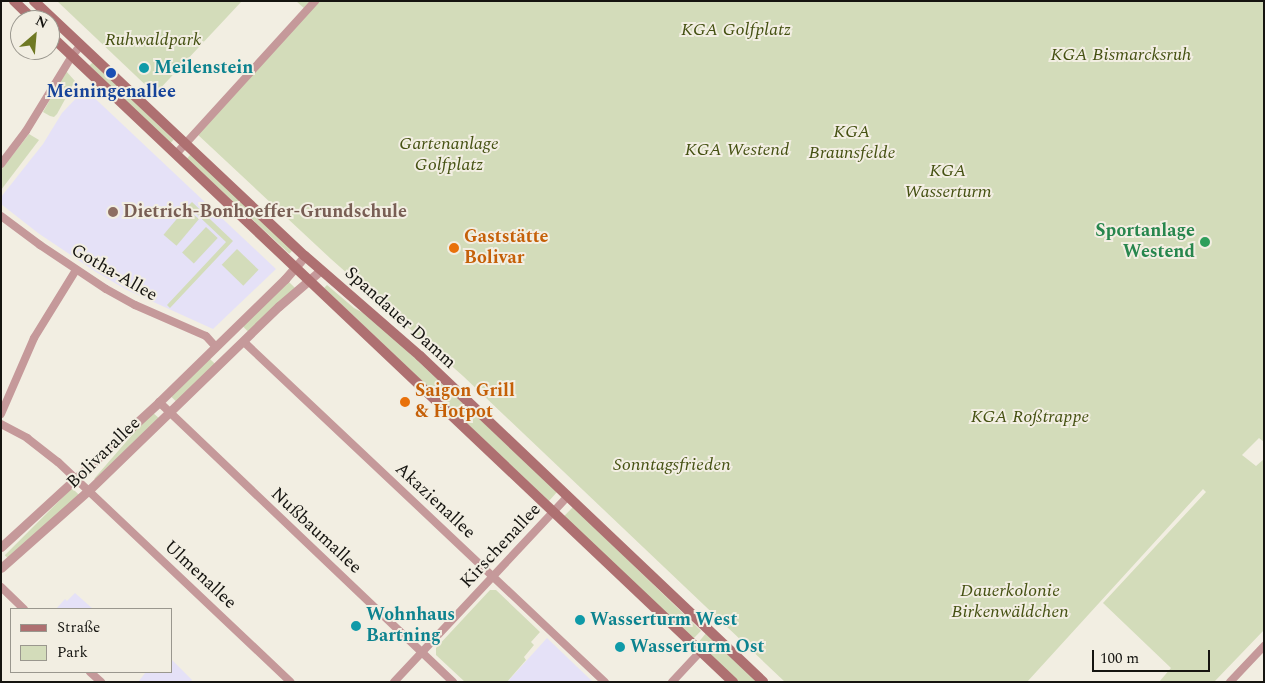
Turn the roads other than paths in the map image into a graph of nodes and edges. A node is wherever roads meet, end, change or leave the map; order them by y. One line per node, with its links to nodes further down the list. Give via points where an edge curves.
1 (14, 1): 4 (main road)
2 (34, 1): 6 (main road, Spandauer Damm)
3 (315, 1): 8 (street)
4 (23, 10)
5 (60, 45): 7 (main road, Spandauer Damm)
6 (81, 45): 7 (street); 8 (main road, Spandauer Damm)
7 (72, 56): 9 (main road, Spandauer Damm); 10 (street, via 26,131)
8 (186, 144): 9 (street); 12 (main road, Spandauer Damm)
9 (176, 154): 13 (main road, Spandauer Damm)
10 (1, 164)
11 (1, 216): 14 (street, Gotha-Allee)
12 (305, 256): 13 (street, Bolivarallee); 15 (main road, Spandauer Damm)
13 (296, 266): 16 (main road, Spandauer Damm); 17 (street, Bolivarallee)
14 (76, 270): 19 (street, Gotha-Allee, via 135,305 206,336); 23 (street, via 34,338)
15 (321, 270): 16 (street, Bolivarallee); 27 (main road, Spandauer Damm, via 385,324)
16 (310, 280): 18 (street, Bolivarallee); 28 (main road, Spandauer Damm)
17 (233, 330): 18 (street); 19 (street, Bolivarallee)
18 (244, 342): 20 (street, Bolivarallee); 31 (street, Akazienallee)
19 (216, 347): 20 (street); 21 (street, Bolivarallee)
20 (227, 359): 22 (street, Bolivarallee)
21 (159, 402): 22 (street, Nußbaumallee); 25 (street, Bolivarallee)
22 (170, 412): 26 (street, Bolivarallee); 36 (street, Nußbaumallee)
23 (1, 414)
24 (1, 424): 25 (street, Ulmenallee, via 39,446)
25 (77, 479): 26 (street, Ulmenallee); 29 (street, Bolivarallee)
26 (89, 490): 30 (street, Bolivarallee); 39 (street, Ulmenallee)
27 (568, 496): 28 (street, Kirschenallee); 45 (main road, Spandauer Damm)
28 (554, 512): 31 (street, Kirschenallee); 35 (main road, Spandauer Damm)
29 (1, 547)
30 (1, 568)
31 (493, 576): 36 (street, Kirschenallee); 42 (street, Akazienallee)
32 (1, 587): 33 (street)
33 (23, 608)
34 (1264, 646): 46 (street)
35 (701, 651): 43 (street); 44 (main road, Spandauer Damm)
36 (422, 652): 40 (street, Kirschenallee); 41 (street, Nußbaumallee)
37 (91, 673): 38 (street)
38 (101, 682)
39 (291, 682)
40 (394, 682)
41 (453, 682)
42 (605, 682)
43 (672, 682)
44 (733, 682)
45 (763, 682)
46 (1230, 682)

